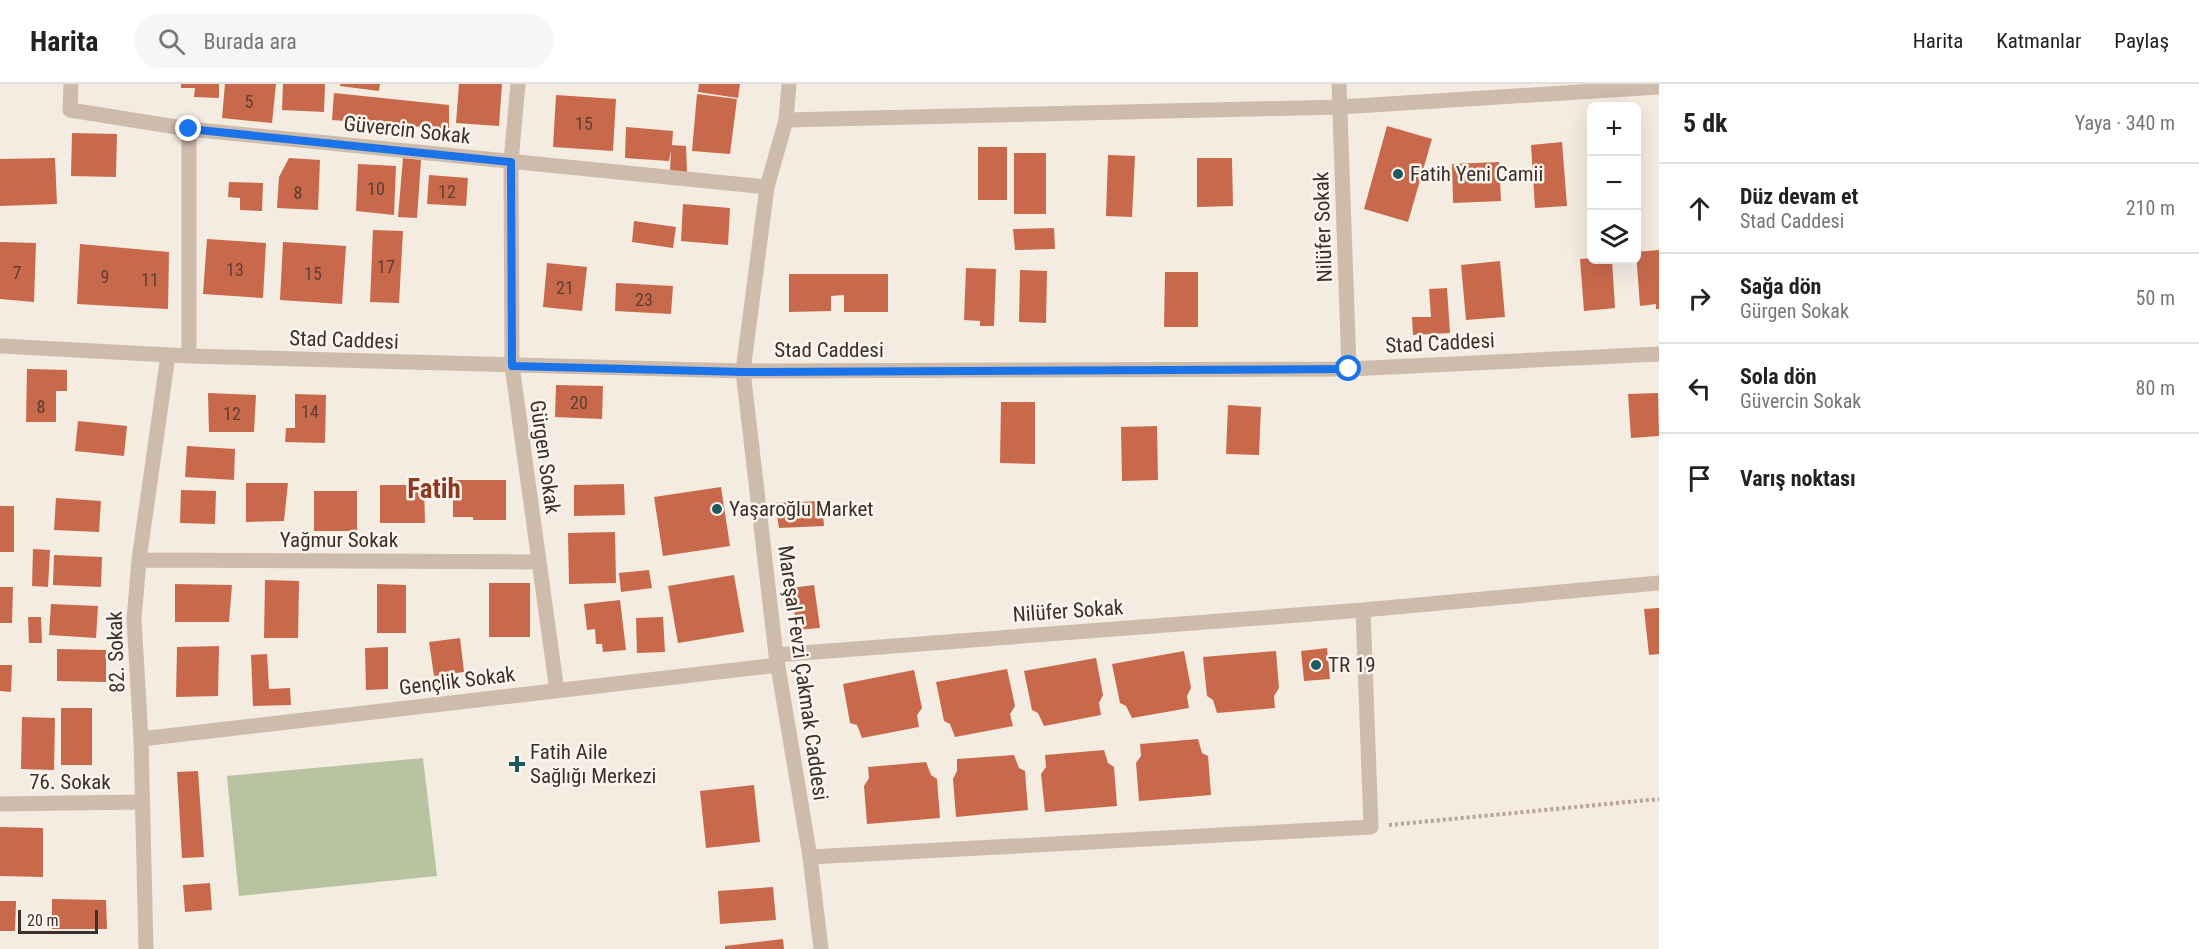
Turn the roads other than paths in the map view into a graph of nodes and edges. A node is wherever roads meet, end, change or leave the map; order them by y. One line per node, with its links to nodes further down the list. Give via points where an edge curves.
1 (71, 84): 8 (street, Güvercin Sokak, via 70,110)
2 (518, 84): 9 (street, Gürgen Sokak)
3 (789, 84): 7 (street, Mareşal Fevzi Çakmak Caddesi)
4 (1339, 84): 6 (street, Nilüfer Sokak)
5 (1659, 87): 6 (street)
6 (1340, 107): 7 (street); 16 (street, Nilüfer Sokak)
7 (786, 120): 10 (street, Mareşal Fevzi Çakmak Caddesi)
8 (189, 129): 9 (street, Güvercin Sokak); 14 (street)
9 (511, 162): 10 (street, Güvercin Sokak); 15 (street, Gürgen Sokak)
10 (767, 187): 17 (street, Mareşal Fevzi Çakmak Caddesi)
11 (0, 346): 13 (street, Stad Caddesi)
12 (1659, 354): 16 (street, Stad Caddesi)
13 (168, 355): 14 (street, Stad Caddesi); 18 (street, 82. Sokak)
14 (189, 356): 15 (street, Stad Caddesi)
15 (512, 366): 17 (street, Stad Caddesi); 19 (street, Gürgen Sokak)
16 (1349, 369): 17 (street, Stad Caddesi)
17 (743, 372): 22 (street, Mareşal Fevzi Çakmak Caddesi)
18 (139, 560): 19 (street, Yağmur Sokak); 24 (street, 82. Sokak, via 134,619)
19 (538, 562): 23 (street, Gürgen Sokak)
20 (1659, 582): 21 (street, Nilüfer Sokak)
21 (1363, 610): 22 (street, Nilüfer Sokak); 27 (street, via 1371,827)
22 (777, 660): 23 (street, Gençlik Sokak); 27 (street, Mareşal Fevzi Çakmak Caddesi)
23 (557, 691): 24 (street, Gençlik Sokak)
24 (141, 739): 25 (street, 82. Sokak)
25 (141, 802): 26 (street, 76. Sokak); 28 (street, 82. Sokak)
26 (0, 804)
27 (810, 857): 29 (street, Mareşal Fevzi Çakmak Caddesi)
28 (146, 949)
29 (821, 949)

